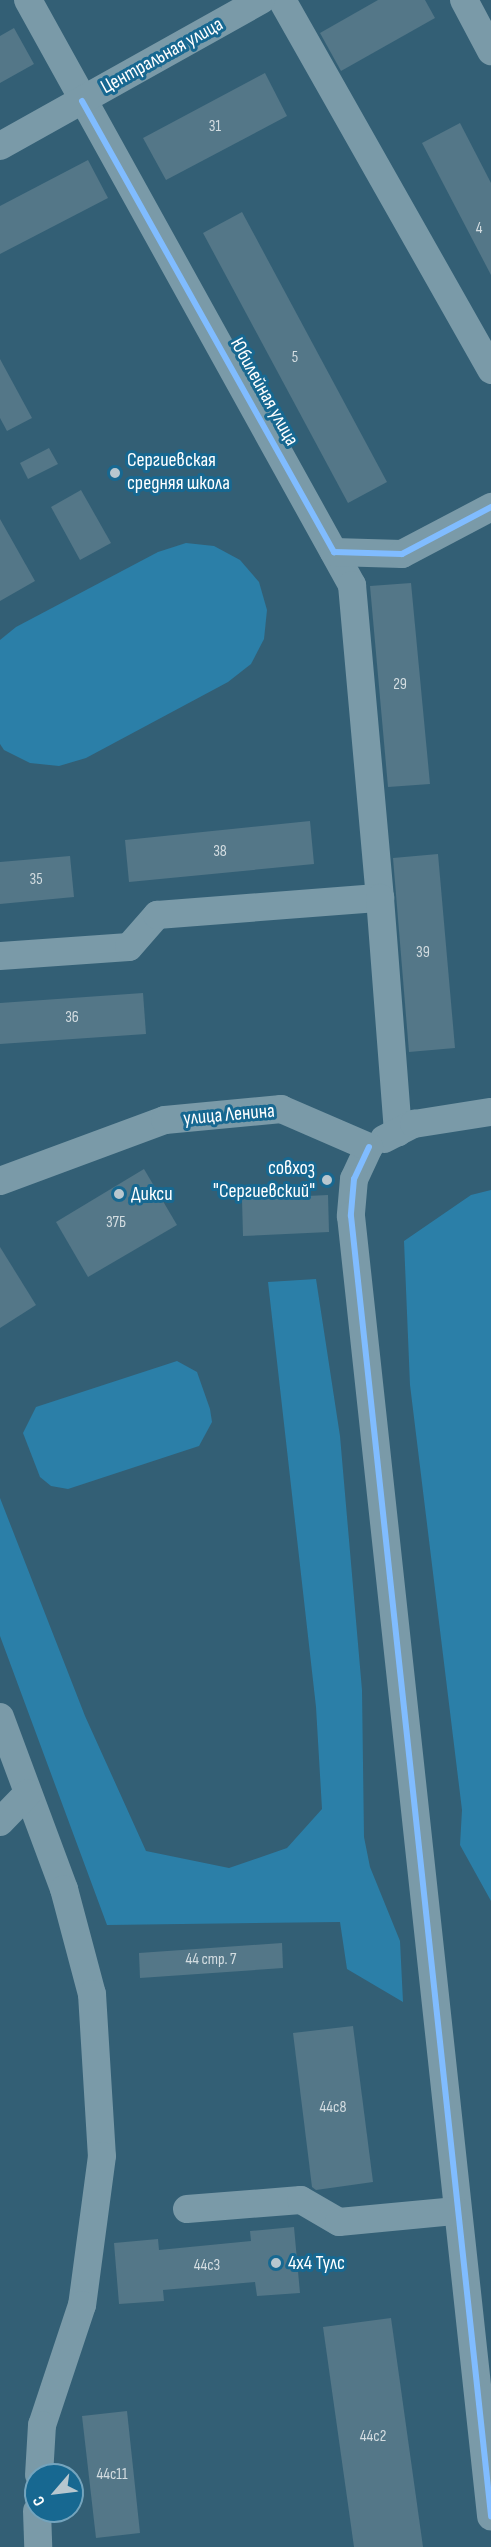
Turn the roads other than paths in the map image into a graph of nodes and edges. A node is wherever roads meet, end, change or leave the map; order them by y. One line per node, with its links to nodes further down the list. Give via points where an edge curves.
1 (28, 0): 6 (street, Юбилейная улица)
2 (282, 0): 8 (street)
3 (464, 0): 5 (street)
4 (250, 3): 6 (street, Центральная улица)
5 (491, 51)
6 (82, 100): 7 (street, Центральная улица); 10 (street, Юбилейная улица)
7 (0, 146)
8 (491, 370)
9 (491, 507): 10 (street, via 402,554)
10 (334, 552): 11 (street, Юбилейная улица, via 352,585)
11 (380, 898): 12 (street, via 157,915 129,947); 14 (street, Юбилейная улица)
12 (0, 956)
13 (491, 1112): 14 (street, via 455,1115 414,1124)
14 (398, 1132): 15 (street)
15 (369, 1147): 16 (street, улица Ленина, via 281,1109 165,1120); 21 (street, via 354,1179 351,1216)
16 (0, 1181)
17 (0, 1717): 18 (street)
18 (28, 1793): 19 (street); 22 (street, via 63,1889 92,1994 102,2156 82,2304 42,2425)
19 (0, 1822)
20 (187, 2209): 21 (street, via 301,2200 339,2222)
21 (456, 2211): 23 (street)
22 (40, 2463)
23 (489, 2484): 24 (street)
24 (491, 2516)
25 (37, 2523): 26 (street)
26 (38, 2547)

